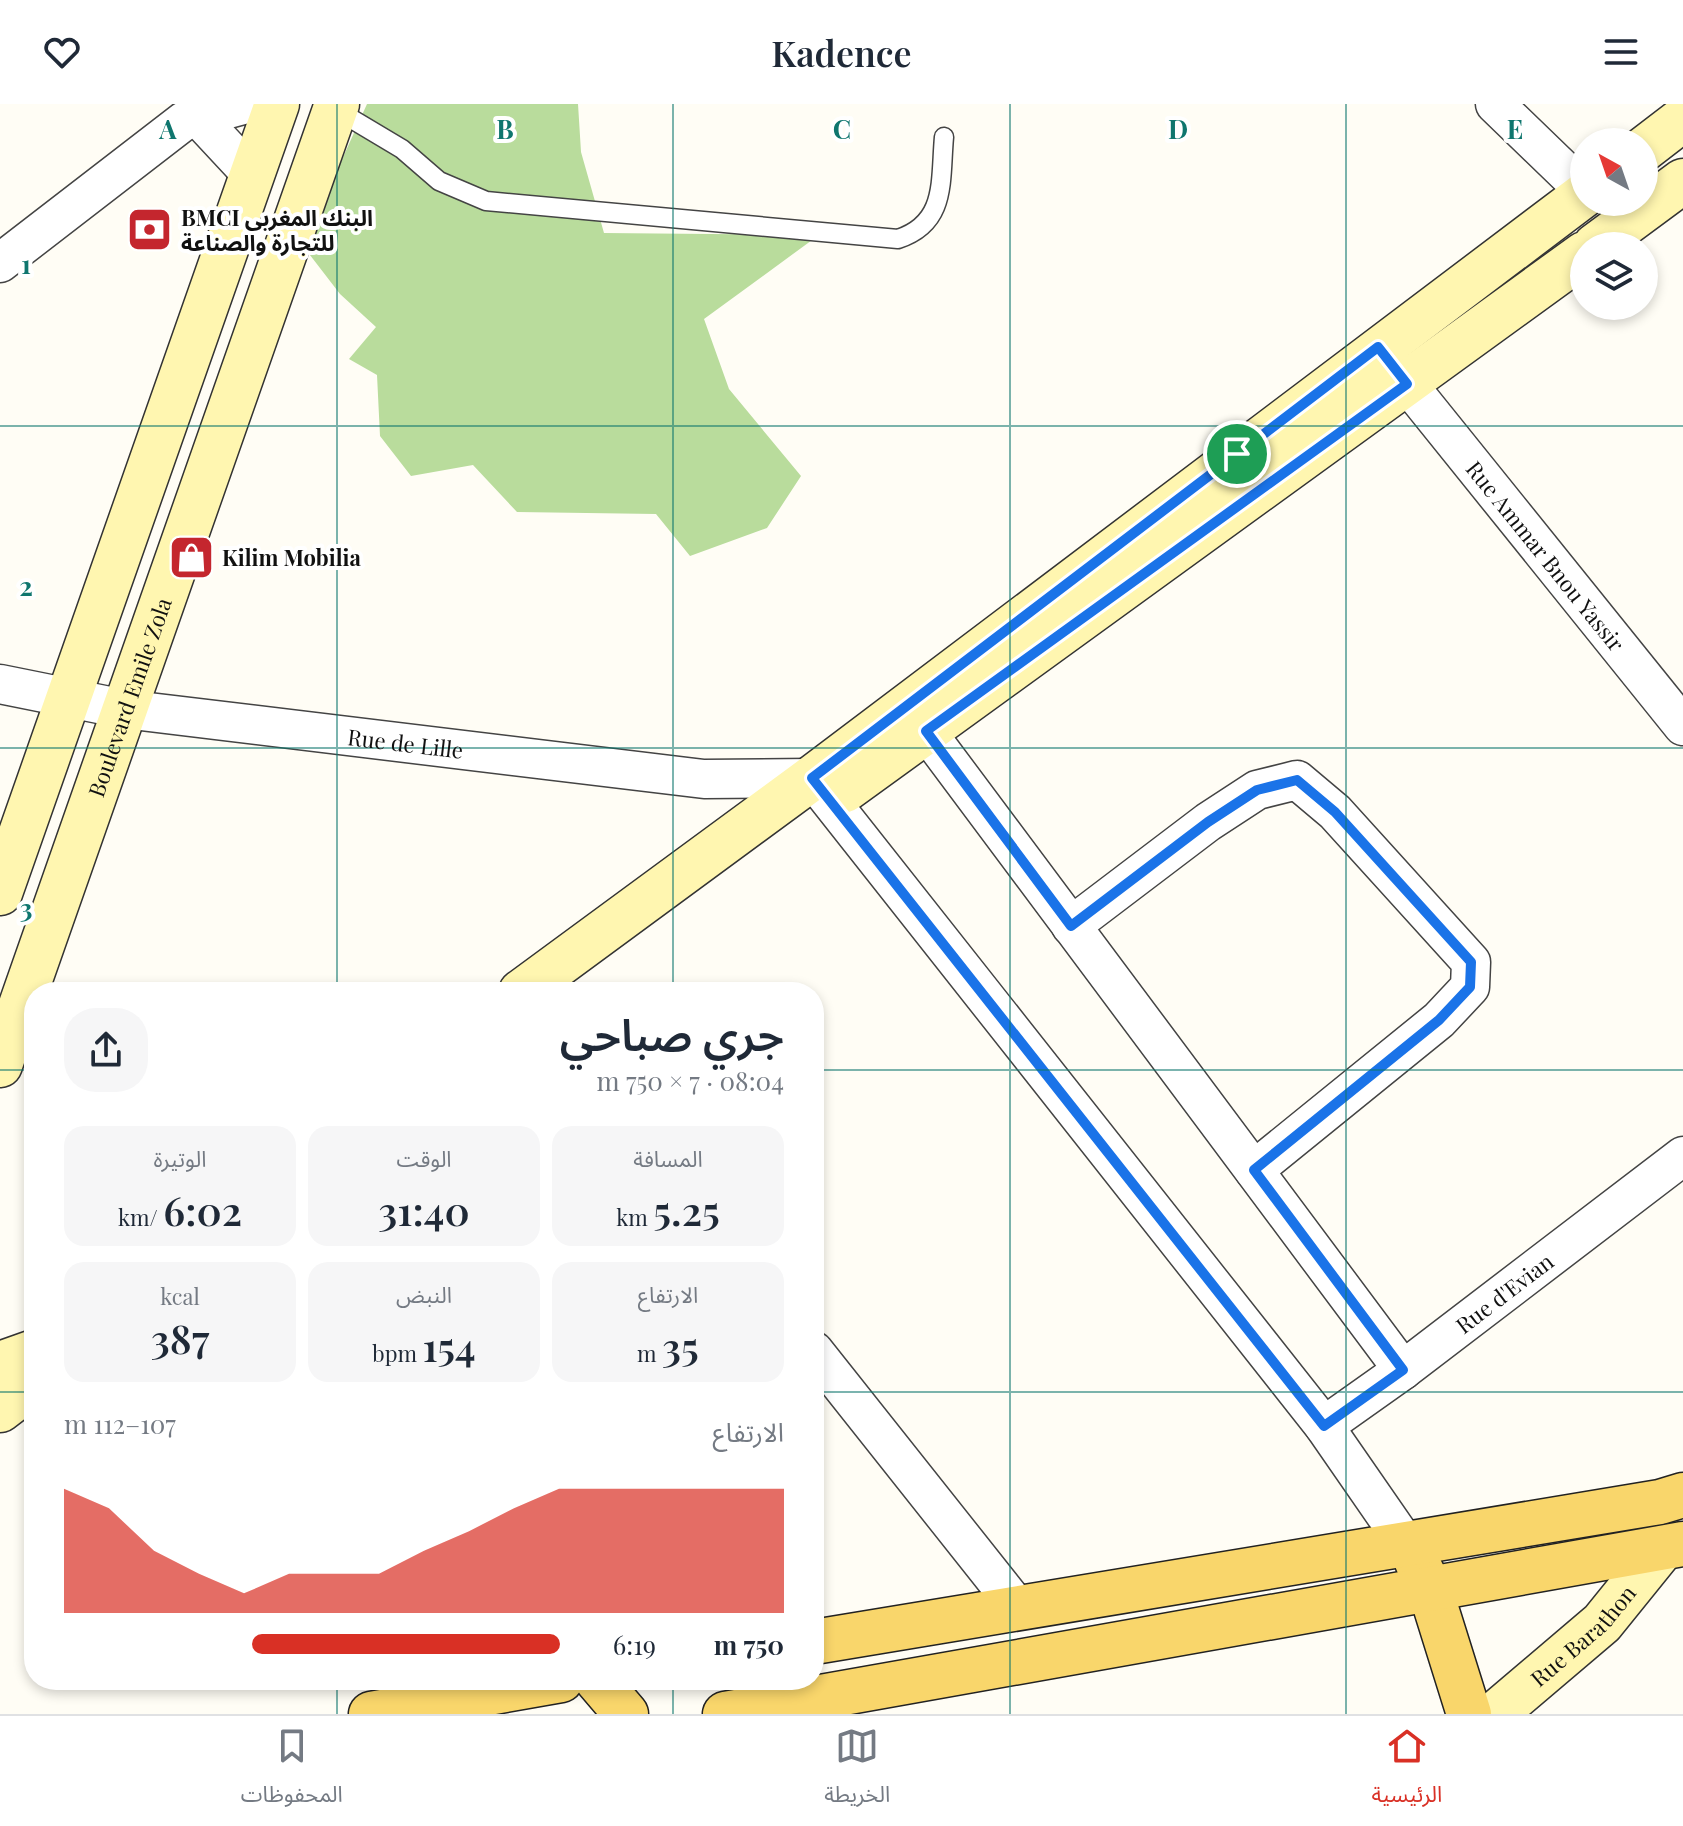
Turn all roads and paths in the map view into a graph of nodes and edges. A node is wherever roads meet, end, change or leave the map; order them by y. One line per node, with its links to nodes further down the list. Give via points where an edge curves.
1 (247, 104): 5 (street)
2 (277, 104): 9 (street)
3 (1495, 104): 10 (street)
4 (336, 106): 7 (lane, via 402,149 439,181 486,201 898,239 917,233 932,217); 20 (street, Boulevard Emile Zola)
5 (186, 114): 9 (street); 14 (street)
6 (1683, 119): 8 (street)
7 (944, 137)
8 (1658, 138)
9 (253, 176): 19 (street)
10 (1570, 178)
11 (1683, 181): 13 (street)
12 (1570, 203): 16 (street)
13 (1603, 225)
14 (0, 263)
15 (1570, 264): 17 (street)
16 (1378, 347): 17 (street, Rue Ammar Bnou Yassir); 23 (street)
17 (1407, 384): 21 (street, Rue Ammar Bnou Yassir); 22 (street)
18 (0, 684): 19 (street, Rue de Lille)
19 (70, 699): 20 (street, Rue de Lille); 24 (street)
20 (124, 709): 23 (street, Rue de Lille); 26 (street, Boulevard Emile Zola)
21 (1683, 726)
22 (926, 731): 23 (street); 25 (street)
23 (821, 789): 27 (street); 38 (street)
24 (0, 893)
25 (1071, 926): 31 (street); 31 (street, via 1257,790 1297,780 1335,812 1471,962 1470,987 1439,1020)
26 (29, 982)
27 (549, 982)
28 (24, 996): 29 (street, Boulevard Emile Zola)
29 (0, 1065)
30 (1683, 1156): 35 (street, Rue d'Evian)
31 (1254, 1170): 35 (street)
32 (24, 1356): 33 (street)
33 (0, 1364)
34 (824, 1364): 43 (street)
35 (1403, 1370): 38 (street, Rue d'Evian)
36 (24, 1392): 37 (street)
37 (0, 1410)
38 (1324, 1426): 40 (street)
39 (1683, 1495): 40 (main road)
40 (1405, 1543): 42 (main road); 43 (main road)
41 (1672, 1547): 42 (main road); 52 (street, Rue Barathon, via 1602,1623)
42 (1429, 1586): 47 (main road); 51 (main road)
43 (1018, 1608): 44 (main road)
44 (824, 1640)
45 (606, 1690): 49 (main road)
46 (546, 1693): 48 (main road)
47 (930, 1696): 50 (main road)
48 (371, 1714)
49 (626, 1714)
50 (725, 1714)
51 (1469, 1714)
52 (1495, 1714)

